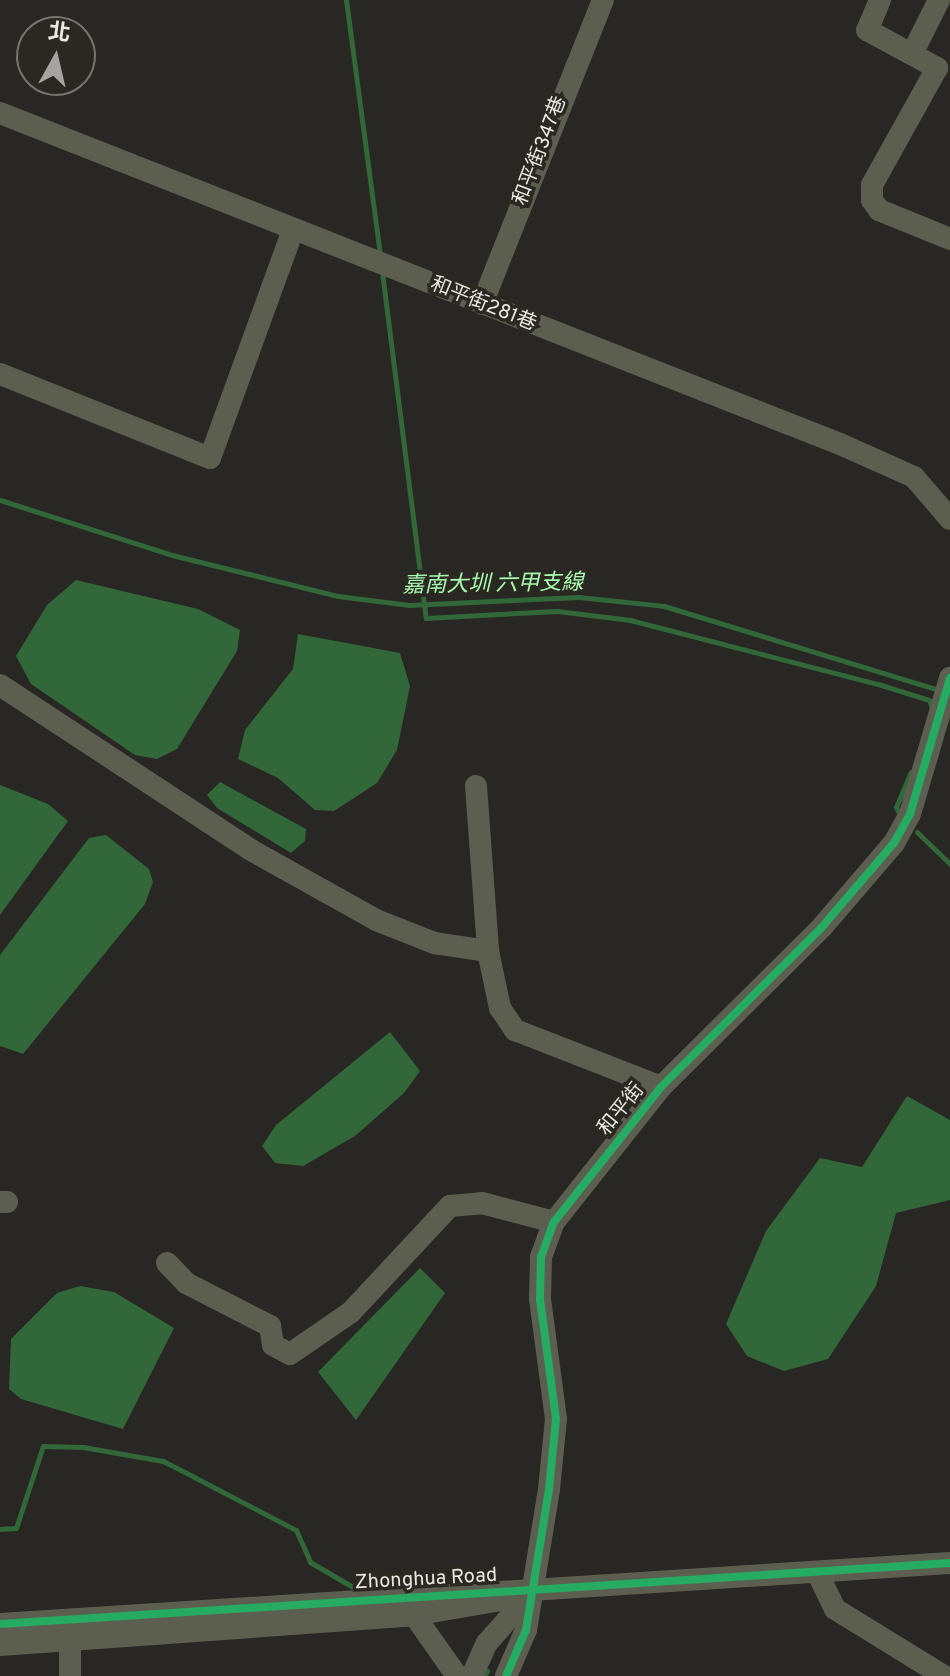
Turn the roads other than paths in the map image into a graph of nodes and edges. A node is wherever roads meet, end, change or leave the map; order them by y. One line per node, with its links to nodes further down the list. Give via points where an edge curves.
1 (603, 0): 9 (street, 和平街347巷)
2 (880, 0): 4 (street, via 867,30)
3 (939, 0): 4 (street)
4 (912, 54): 5 (street)
5 (944, 70): 8 (street, via 872,185 872,200 879,210)
6 (0, 113): 7 (street, 和平街281巷)
7 (292, 233): 9 (street, 和平街281巷); 10 (street, via 210,458)
8 (950, 239)
9 (482, 304): 11 (street, 和平街281巷, via 914,477)
10 (0, 374)
11 (950, 519)
12 (0, 685): 15 (street, via 251,850 376,920 434,943)
13 (948, 690): 16 (street, 和平街, via 910,814 894,843 822,927)
14 (476, 786): 15 (street)
15 (488, 951): 16 (street, via 500,1008 515,1030)
16 (661, 1087): 17 (street, 和平街)
17 (554, 1222): 18 (street, via 482,1203 450,1206 351,1312 290,1354 273,1345 270,1326 186,1283); 21 (street, 和平街, via 541,1257 540,1299 556,1419)
18 (167, 1263)
19 (950, 1563): 20 (street, Zhonghua Road)
20 (817, 1572): 21 (street, Zhonghua Road); 30 (street, via 835,1609)
21 (532, 1592): 22 (street, Zhonghua Road); 23 (street, Zhonghua Road); 26 (street, 和平街); 29 (street, via 487,1643)
22 (414, 1615): 25 (street, Zhonghua Road); 28 (street)
23 (0, 1624)
24 (0, 1645): 25 (street, Zhonghua Road)
25 (70, 1645): 27 (street)
26 (507, 1675)
27 (70, 1676)
28 (457, 1676)
29 (472, 1676)
30 (944, 1676)

